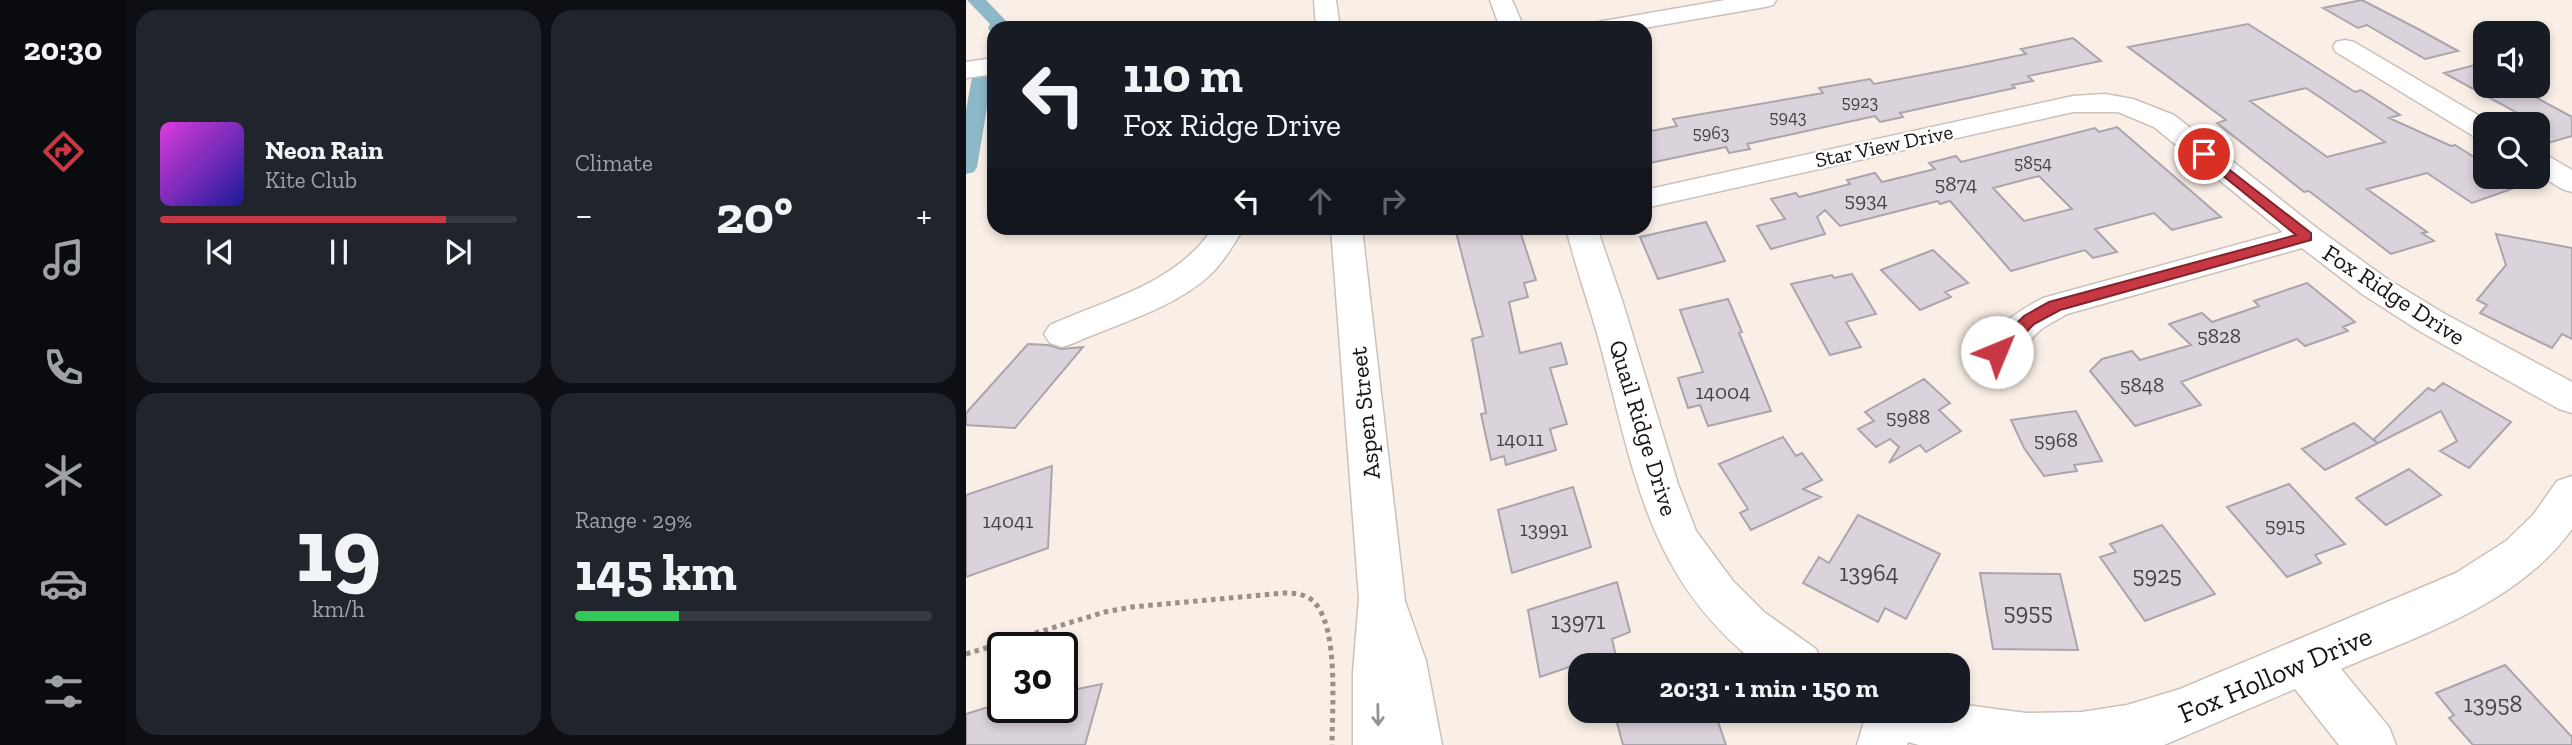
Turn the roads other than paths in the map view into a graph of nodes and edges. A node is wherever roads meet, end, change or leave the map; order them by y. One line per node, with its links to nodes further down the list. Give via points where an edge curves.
1 (1325, 0): 4 (street)
2 (1501, 0): 5 (street)
3 (1765, 0): 6 (street)
4 (1327, 21)
5 (1509, 21)
6 (1644, 21)
7 (2345, 47): 9 (street)
8 (2125, 98): 12 (street, Star View Drive, via 2073,104); 16 (street, Fox Ridge Drive, via 2164,121)
9 (2473, 124)
10 (2550, 169): 11 (street)
11 (2572, 183)
12 (1652, 197)
13 (1223, 235): 17 (street, via 1177,284 1138,305)
14 (1347, 235): 21 (street, Aspen Street)
15 (1584, 235): 22 (street, Quail Ridge Drive, via 1662,502 1682,546 1709,586 1744,623)
16 (2306, 236): 18 (street, via 2055,306 2029,320); 19 (street, Fox Ridge Drive, via 2433,323)
17 (1062, 334)
18 (1997, 352)
19 (2572, 399)
20 (2572, 493): 23 (street, Fox Hollow Drive, via 2533,547 2494,577)
21 (1382, 598): 25 (street, Aspen Street, one-way to 25); 26 (street, Aspen Street, via 1402,661)
22 (1784, 653)
23 (2304, 662): 24 (street, Fox Hollow Drive, via 2164,720 2109,734 1997,736); 27 (street)
24 (1904, 723)
25 (1378, 745)
26 (1417, 745)
27 (2371, 745)

